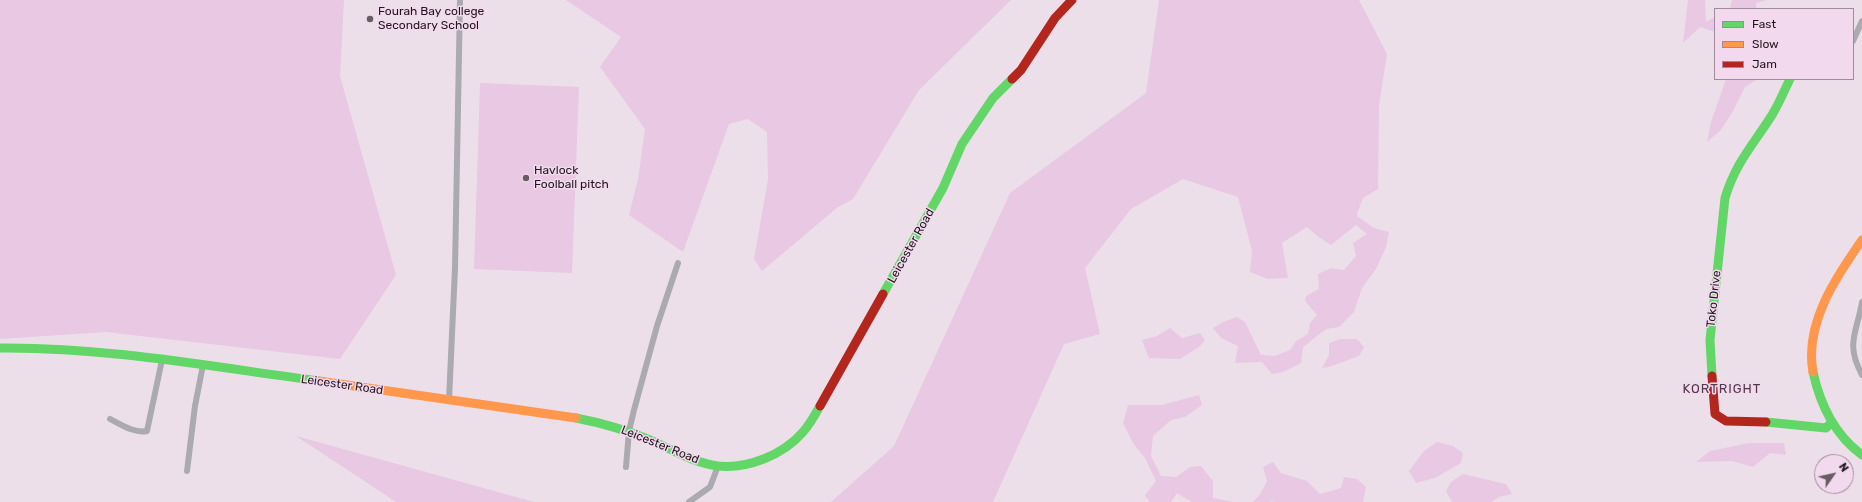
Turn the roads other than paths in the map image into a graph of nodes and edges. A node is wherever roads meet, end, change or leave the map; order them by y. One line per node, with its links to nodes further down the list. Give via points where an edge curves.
1 (460, 0): 13 (street, via 455,268)
2 (1072, 0): 18 (street, Leicester Road, via 1055,18 1021,70 993,98 962,144 949,178 930,213 806,430 790,444 766,457 740,465)
3 (1862, 21): 4 (street)
4 (1854, 39)
5 (1790, 80): 15 (street, Toko Drive, via 1773,114 1743,156 1725,198 1710,340 1715,414 1726,421 1772,422 1826,428)
6 (1862, 240): 15 (street, via 1832,284 1818,315 1814,332 1814,384 1820,402)
7 (678, 263): 16 (street, via 657,326)
8 (1862, 302): 12 (street, via 1852,342 1854,356)
9 (0, 348): 10 (street, Leicester Road, via 74,350)
10 (162, 360): 11 (street, Leicester Road); 14 (street, via 146,431 136,431)
11 (203, 365): 13 (street, Leicester Road); 20 (street)
12 (1862, 374)
13 (449, 400): 16 (street, Leicester Road, via 584,420)
14 (110, 419)
15 (1832, 422): 17 (street, via 1852,448)
16 (629, 431): 18 (street, Leicester Road, via 681,454); 19 (street)
17 (1862, 455)
18 (718, 466): 21 (street, via 710,487)
19 (626, 467)
20 (187, 471)
21 (689, 502)

